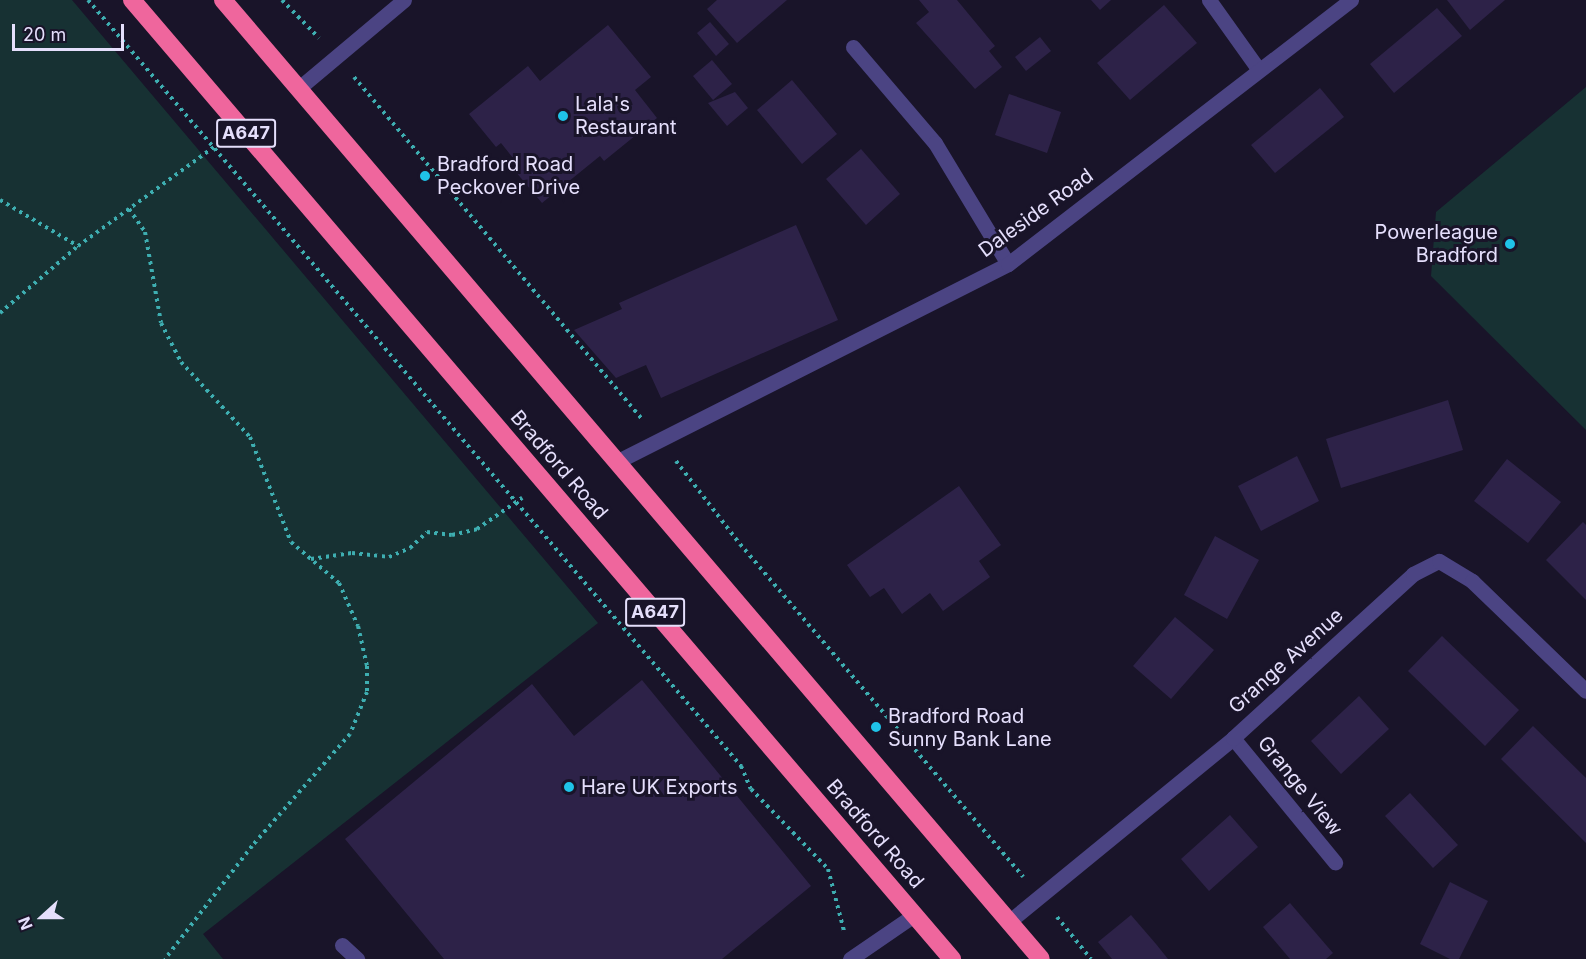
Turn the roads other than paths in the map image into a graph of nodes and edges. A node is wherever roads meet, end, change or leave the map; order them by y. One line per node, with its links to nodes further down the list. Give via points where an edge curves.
1 (132, 0): 14 (highway, Bradford Road / A647)
2 (223, 0): 8 (highway)
3 (404, 0): 8 (street)
4 (1209, 0): 7 (street)
5 (1351, 0): 7 (street, Daleside Road)
6 (853, 47): 9 (street, via 935,143)
7 (1259, 70): 9 (street, Daleside Road)
8 (299, 88): 10 (highway)
9 (1008, 264): 10 (street, Daleside Road)
10 (618, 461): 15 (highway)
11 (1586, 691): 12 (street, Grange Avenue, via 1472,581 1439,561 1413,574)
12 (1233, 738): 13 (street, Grange View); 15 (street, Grange Avenue)
13 (1335, 862)
14 (914, 915): 17 (street); 19 (highway, Bradford Road / A647)
15 (1011, 920): 20 (highway)
16 (342, 945): 18 (street)
17 (854, 956)
18 (357, 959)
19 (952, 959)
20 (1041, 959)

